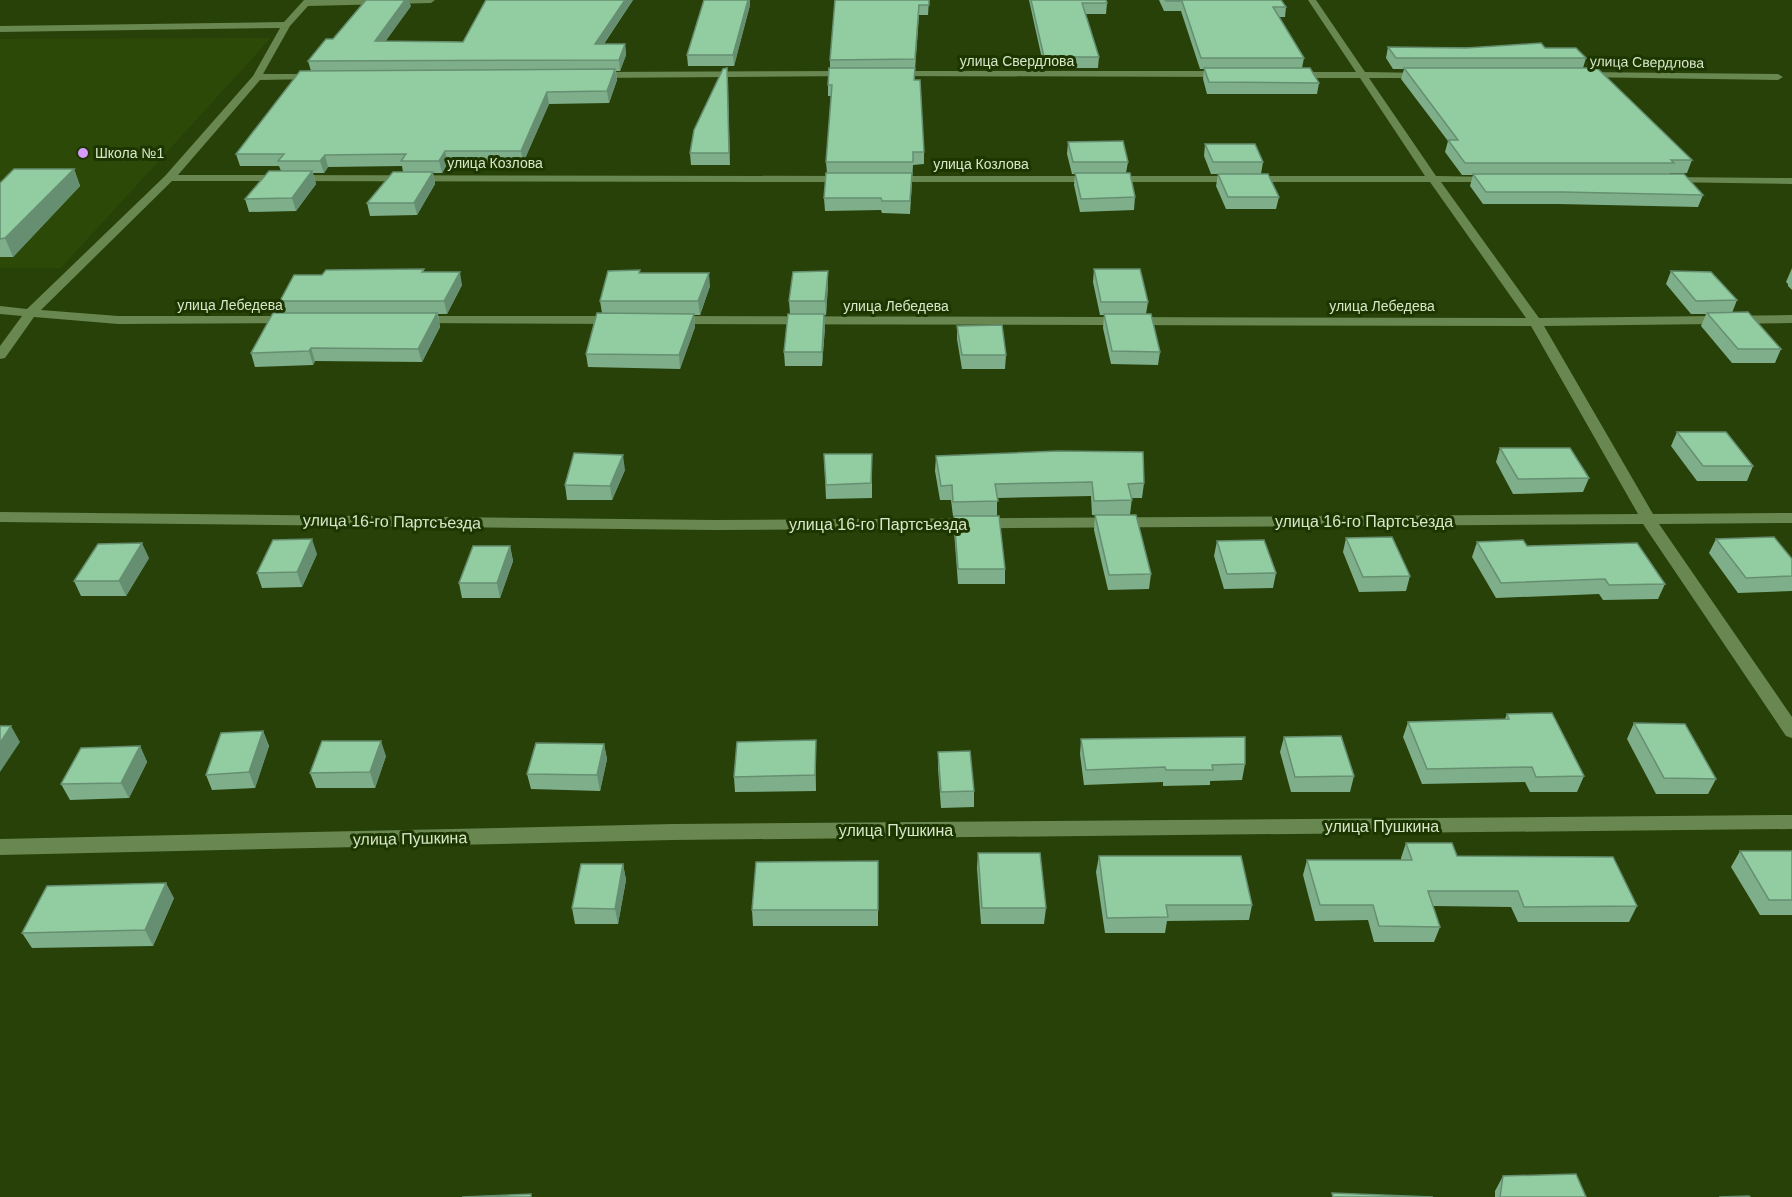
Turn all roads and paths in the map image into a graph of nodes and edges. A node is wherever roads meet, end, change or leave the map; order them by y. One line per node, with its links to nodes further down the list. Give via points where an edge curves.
1 (431, 0): 3 (street)
2 (1312, 0): 11 (street)
3 (307, 2): 4 (street)
4 (286, 25): 5 (street); 15 (street)
5 (0, 29)
6 (857, 74): 8 (street)
7 (881, 74): 9 (street, улица Свердлова)
8 (586, 75)
9 (1234, 75)
10 (1281, 75): 11 (street)
11 (1363, 75): 12 (street); 18 (street)
12 (1433, 75)
13 (1569, 75): 16 (street, улица Свердлова)
14 (327, 76): 15 (street)
15 (257, 77): 17 (street)
16 (1778, 77)
17 (169, 178): 18 (street, улица Козлова); 23 (street)
18 (1433, 179): 19 (street, улица Козлова); 29 (street)
19 (1505, 179)
20 (1660, 180): 21 (street)
21 (1792, 181)
22 (0, 310): 23 (street, улица Лебедева)
23 (32, 311): 25 (street, улица Лебедева, via 118,320); 30 (street)
24 (1792, 319): 29 (street, улица Лебедева)
25 (309, 320)
26 (404, 320): 27 (street)
27 (631, 320)
28 (655, 320): 29 (street, улица Лебедева)
29 (1534, 322): 33 (street)
30 (0, 356)
31 (0, 517): 33 (street, улица 16-го Партсъезда, via 703,525)
32 (1792, 518): 33 (street, улица 16-го Партсъезда)
33 (1648, 519): 34 (street)
34 (1792, 731)
35 (1792, 822): 36 (street, улица Пушкина, via 661,832)
36 (0, 847)

